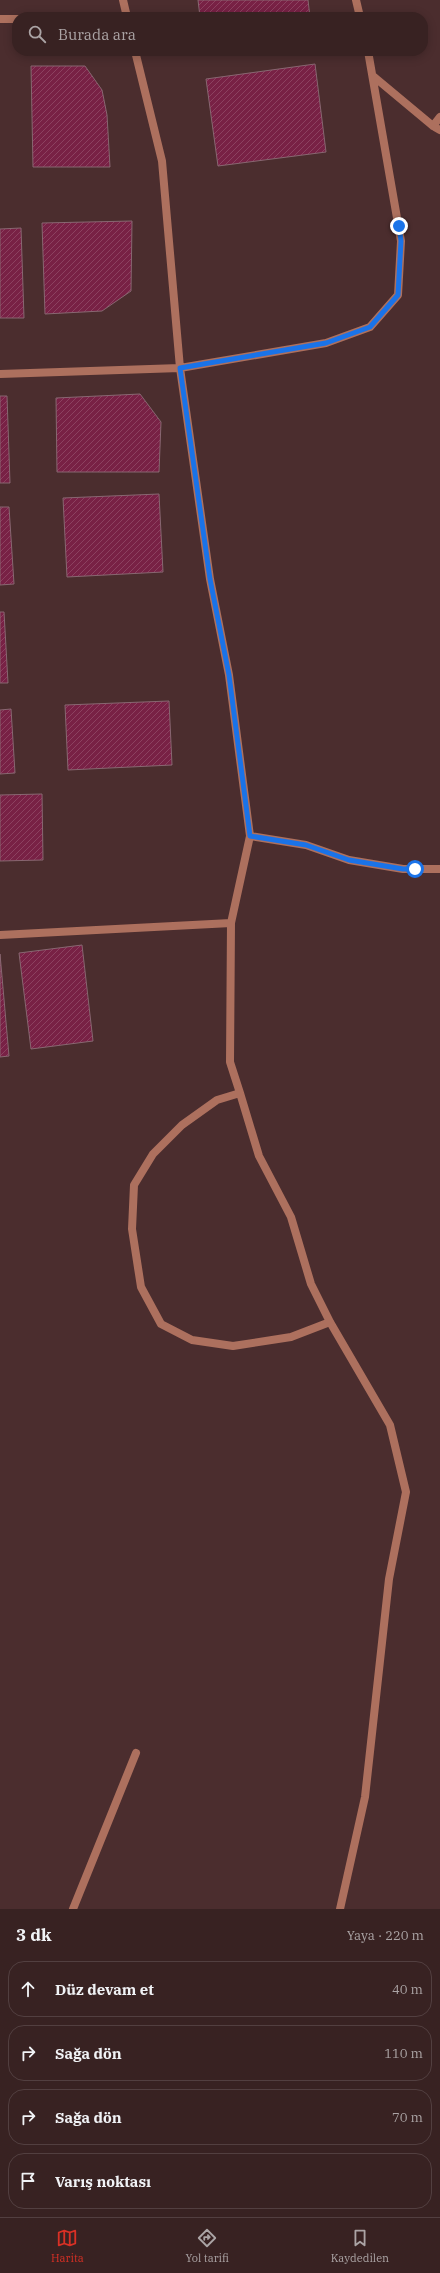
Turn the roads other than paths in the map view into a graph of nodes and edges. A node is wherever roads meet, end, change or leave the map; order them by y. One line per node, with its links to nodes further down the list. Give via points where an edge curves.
1 (124, 0): 3 (street)
2 (356, 0): 4 (street)
3 (125, 12)
4 (359, 12)
5 (0, 19): 6 (street)
6 (12, 19)
7 (136, 56): 12 (street, via 162,161)
8 (369, 56): 9 (street)
9 (374, 76): 11 (street); 12 (street, via 401,241 398,295 370,327 326,343)
10 (440, 117): 11 (street)
11 (436, 128)
12 (180, 368): 13 (street); 14 (street, via 210,579 229,675)
13 (0, 374)
14 (250, 836): 15 (street, via 306,845 349,860 403,869); 16 (street)
15 (440, 869)
16 (231, 923): 17 (street); 18 (street, via 230,1062)
17 (0, 935)
18 (240, 1093): 19 (street, via 259,1156 291,1217 311,1284); 19 (street, via 217,1100 182,1125 153,1154 134,1184 132,1229 141,1287 161,1324 192,1340 233,1346 291,1337)
19 (330, 1322): 22 (street, via 390,1425 406,1492 389,1579 365,1797)
20 (136, 1753): 21 (street)
21 (73, 1909)
22 (340, 1909)

